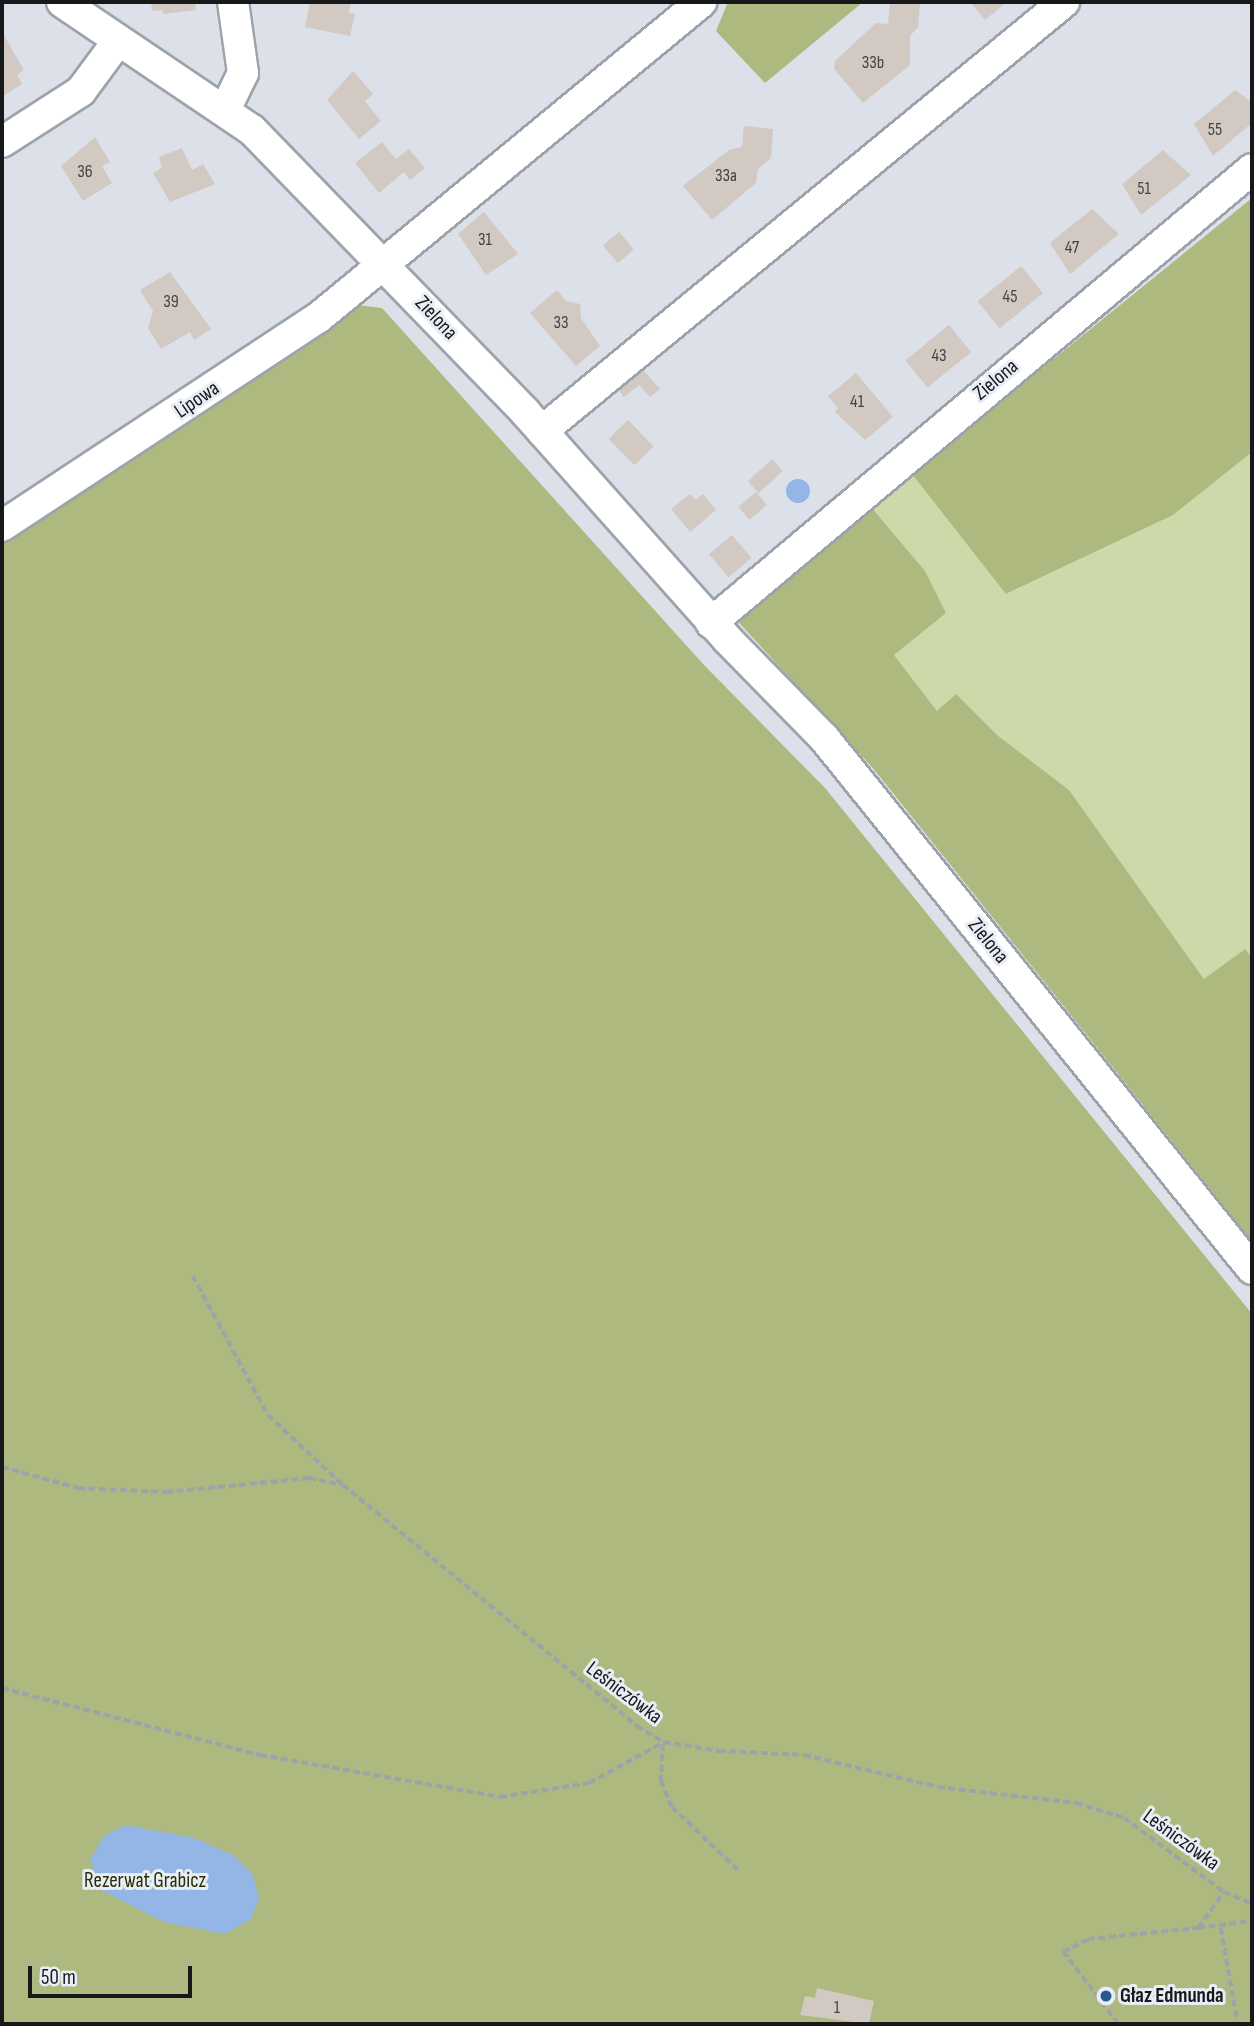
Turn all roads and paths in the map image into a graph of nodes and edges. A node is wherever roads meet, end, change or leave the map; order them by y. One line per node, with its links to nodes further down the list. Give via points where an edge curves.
1 (62, 2): 5 (street, Zielona)
2 (233, 2): 6 (street, via 243,73)
3 (701, 2): 9 (street, Lipowa)
4 (1064, 2): 10 (street)
5 (118, 41): 6 (street, Zielona); 7 (street, via 81,91)
6 (225, 110): 9 (street, Zielona, via 280,155)
7 (2, 142)
8 (1252, 169): 12 (street, Zielona)
9 (386, 264): 10 (street, Zielona); 11 (street, Lipowa, via 318,318)
10 (542, 431): 12 (street, Zielona)
11 (2, 526)
12 (712, 623): 13 (street, Zielona, via 872,796)
13 (1252, 1269)
14 (193, 1276): 16 (path, Leśniczówka, via 268,1415)
15 (2, 1467): 16 (path, via 78,1488 166,1492 309,1478)
16 (343, 1485): 18 (path, Leśniczówka, via 637,1726)
17 (2, 1688): 18 (path, via 260,1755 500,1797 589,1783)
18 (664, 1742): 19 (path, via 659,1771 672,1807); 20 (path, Leśniczówka, via 719,1751 804,1755 938,1787 1076,1803 1125,1818)
19 (737, 1870)
20 (1224, 1892): 21 (path, Leśniczówka); 23 (path)
21 (1252, 1904)
22 (1252, 1922): 24 (path)
23 (1198, 1928): 24 (path); 25 (path, via 1088,1940 1063,1952)
24 (1222, 1928): 26 (path)
25 (1118, 2024)
26 (1238, 2024)

